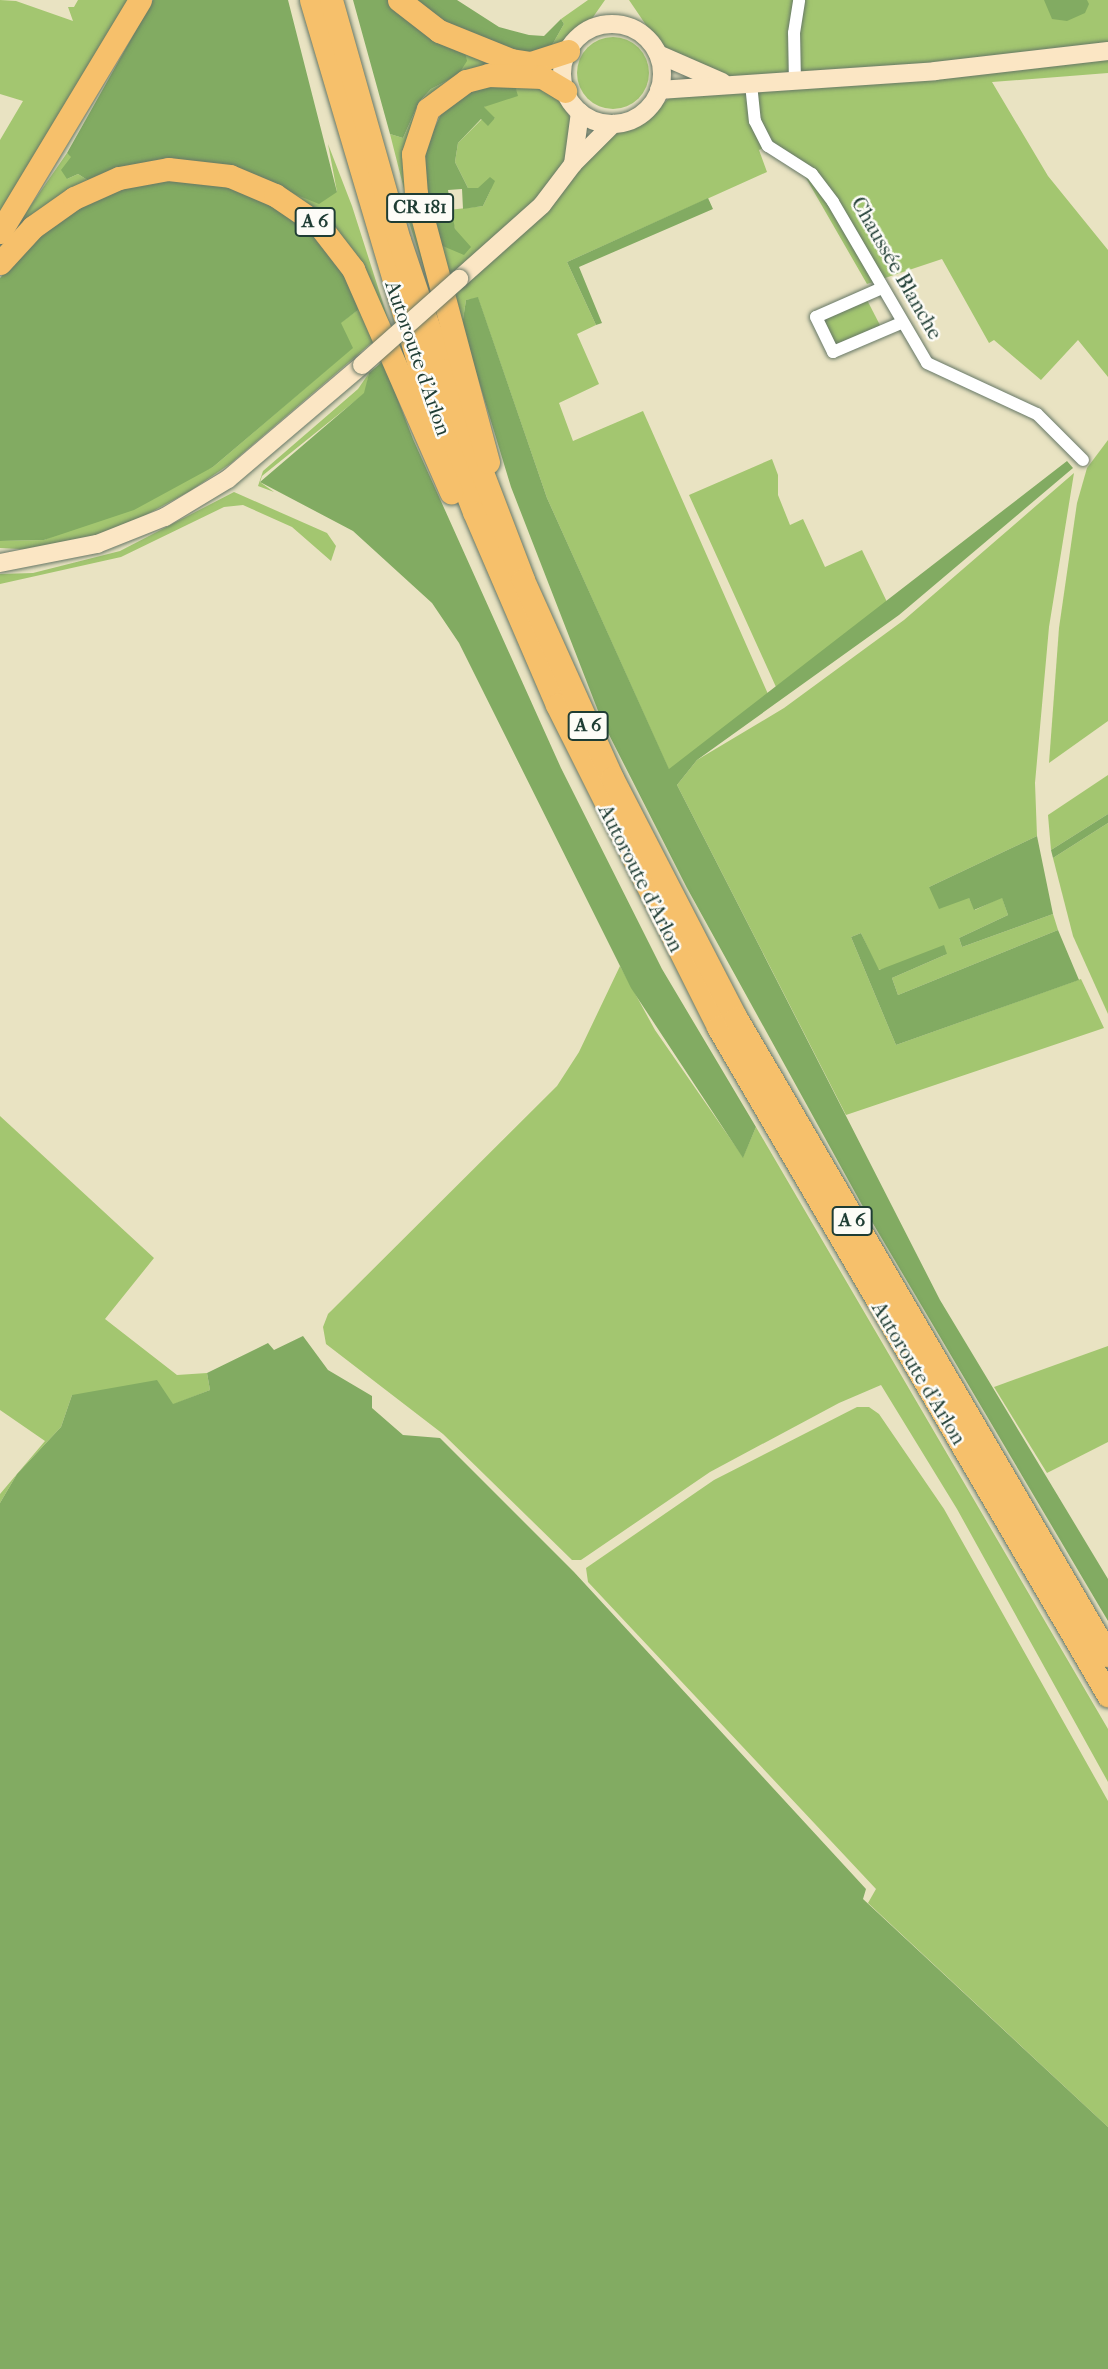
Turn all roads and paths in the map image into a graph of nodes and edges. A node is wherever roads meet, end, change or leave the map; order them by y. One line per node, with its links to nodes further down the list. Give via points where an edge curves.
1 (140, 0): 17 (highway)
2 (311, 0): 24 (highway, Autoroute d'Arlon / A 6, via 424,381)
3 (331, 0): 22 (highway, Autoroute d'Arlon / A 6, via 399,240)
4 (399, 0): 6 (highway, via 439,31 511,60 531,63)
5 (799, 0): 10 (street)
6 (568, 51): 8 (main road, via 588,30 616,24 641,33); 13 (main road, via 563,64)
7 (1108, 51): 10 (main road)
8 (658, 54): 11 (main road); 12 (main road)
9 (751, 83): 10 (main road); 11 (main road); 19 (street, Chaussée Blanche, via 755,121 768,145 811,174 833,202)
10 (795, 83)
11 (728, 84): 12 (main road)
12 (659, 90): 15 (main road, via 641,114)
13 (565, 91): 14 (main road); 22 (highway, CR 181, via 542,77 488,75 466,81 428,109 413,154 416,194 489,454)
14 (580, 112): 15 (main road); 16 (main road)
15 (613, 124): 16 (main road)
16 (573, 164): 23 (main road, bridge, via 542,205 258,456 176,511 97,544)
17 (0, 232)
18 (0, 263): 24 (highway, A 6, via 33,227 74,198 119,178 168,169 230,176 275,195 319,225 353,269 472,541)
19 (882, 288): 20 (street, Chaussée Blanche); 20 (street, via 816,317 833,352)
20 (901, 323): 21 (street, Chaussée Blanche, via 927,363 1026,407)
21 (1083, 460)
22 (485, 487): 25 (highway, Autoroute d'Arlon / A 6, via 612,778 723,995)
23 (0, 564)
24 (504, 585): 26 (highway, Autoroute d'Arlon / A 6, via 616,830 718,1027)
25 (1108, 1655)
26 (1108, 1695)

